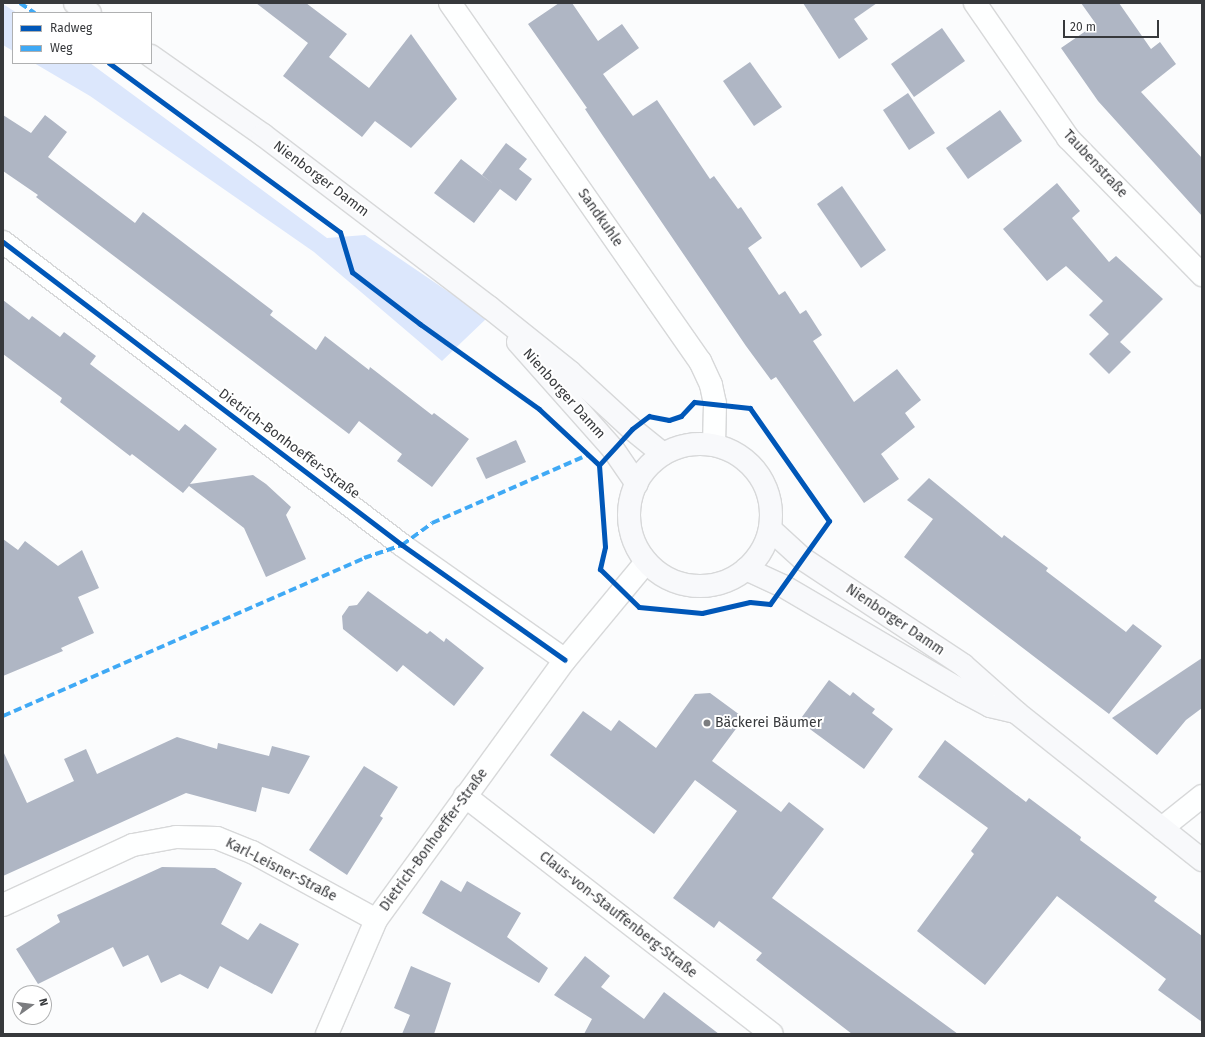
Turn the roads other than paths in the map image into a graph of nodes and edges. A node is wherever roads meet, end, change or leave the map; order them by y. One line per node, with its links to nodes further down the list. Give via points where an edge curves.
1 (75, 3): 4 (street)
2 (450, 3): 9 (street, Sandkuhle, via 700,361 711,385 715,404)
3 (975, 3): 7 (street, Taubenstraße, via 1068,138)
4 (88, 12)
5 (152, 57): 8 (street, Nienborger Damm, via 263,135)
6 (3, 242): 15 (street, Dietrich-Bonhoeffer-Straße, via 402,545)
7 (1202, 274)
8 (489, 307): 10 (street, Nienborger Damm, via 570,372); 11 (street, Nienborger Damm, via 557,388 613,449)
9 (714, 445): 10 (street, via 696,444); 12 (street, via 735,453 752,466 765,485 771,507)
10 (663, 454): 11 (street, via 645,466)
11 (637, 484): 13 (street, via 630,504 630,525 636,546)
12 (770, 529): 14 (street, via 751,566); 16 (street, Nienborger Damm, via 803,559 963,665)
13 (646, 562): 14 (street, via 663,576 680,584 699,587 718,584 736,577); 15 (street, Dietrich-Bonhoeffer-Straße)
14 (746, 569): 16 (street, Nienborger Damm, via 783,586 990,706)
15 (565, 660): 17 (street, Dietrich-Bonhoeffer-Straße)
16 (1017, 713): 19 (street, Nienborger Damm)
17 (465, 796): 22 (street, Dietrich-Bonhoeffer-Straße); 24 (street, Claus-von-Stauffenberg-Straße)
18 (1202, 796): 19 (street)
19 (1162, 828): 20 (street, Nienborger Damm)
20 (1202, 860)
21 (3, 905): 22 (street, Karl-Leisner-Straße, via 133,845 176,837 217,838 252,852)
22 (376, 920): 23 (street, Dietrich-Bonhoeffer-Straße)
23 (327, 1034)
24 (772, 1034)

